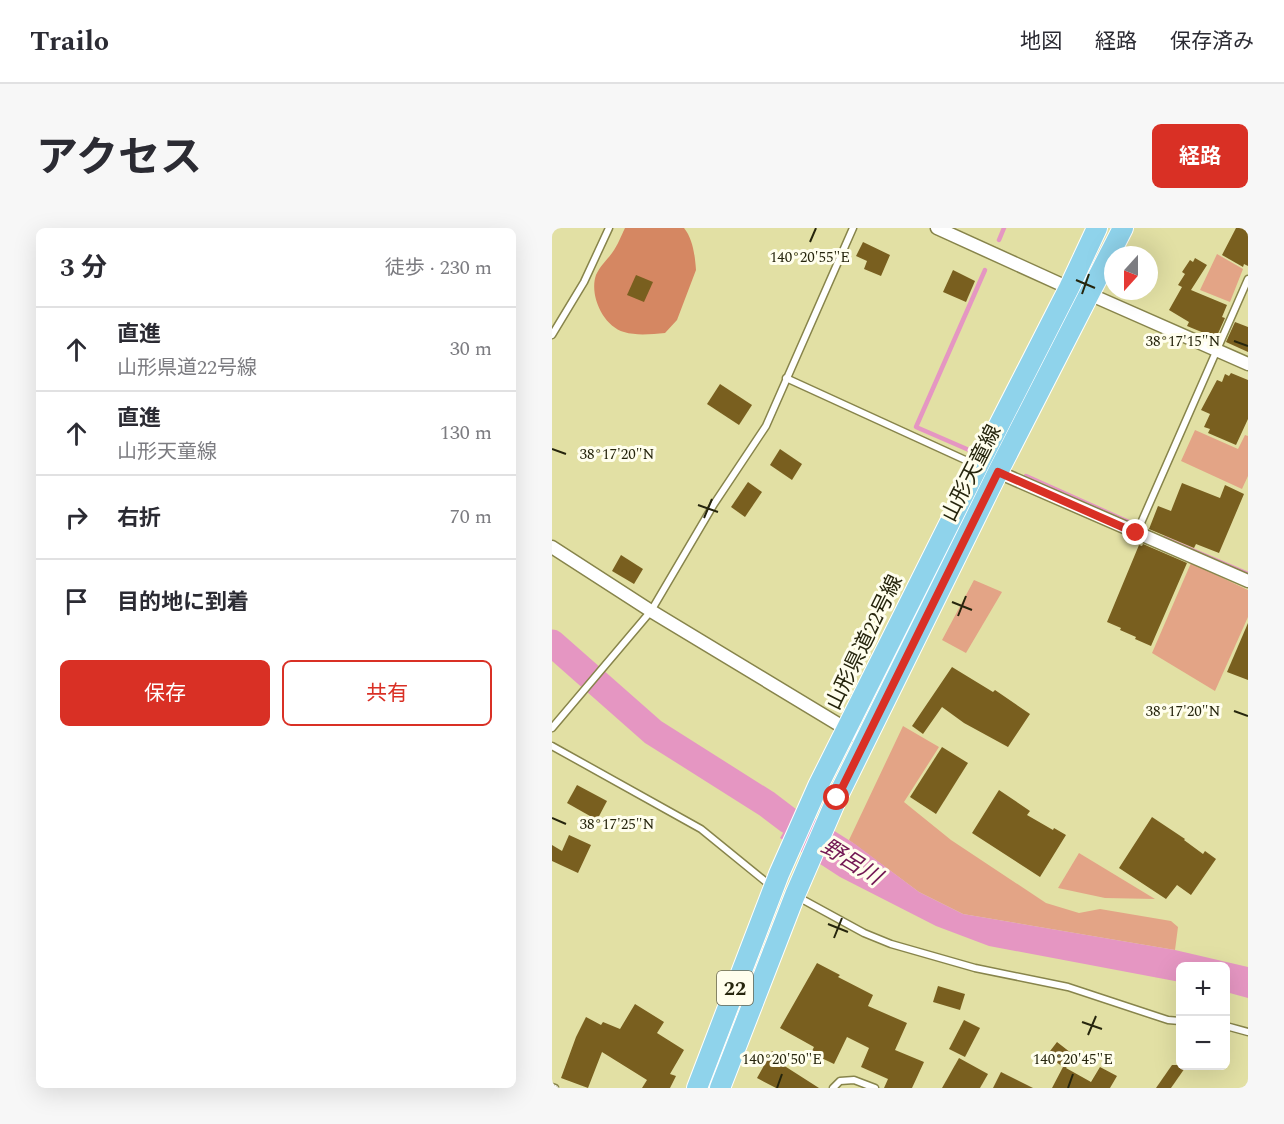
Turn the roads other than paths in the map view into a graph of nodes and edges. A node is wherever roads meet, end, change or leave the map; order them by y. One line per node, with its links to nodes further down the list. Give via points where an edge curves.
1 (609, 228): 9 (lane, via 584,282)
2 (854, 228): 12 (lane)
3 (937, 228): 7 (street)
4 (1097, 228): 7 (main road, 山形県道22号線 / 22)
5 (1123, 228): 8 (main road, 山形天童線 / 22)
6 (1248, 279): 10 (lane)
7 (1069, 288): 8 (street); 13 (main road, 山形県道22号線 / 22)
8 (1089, 294): 10 (street); 14 (main road, 山形天童線 / 22)
9 (552, 335)
10 (1218, 351): 11 (street); 15 (lane)
11 (1248, 364)
12 (786, 378): 13 (lane); 18 (lane, via 766,426)
13 (978, 466): 20 (main road, 山形県道22号線 / 22)
14 (998, 472): 15 (street); 21 (main road, 山形天童線 / 22)
15 (1136, 533): 17 (street)
16 (552, 547): 18 (street)
17 (1248, 581)
18 (651, 611): 19 (lane); 20 (street)
19 (552, 728)
20 (847, 730): 21 (street); 23 (main road, 山形県道22号線 / 22)
21 (866, 741): 24 (main road, 22)
22 (552, 746): 23 (lane, via 701,829)
23 (777, 881): 28 (main road, 山形県道22号線 / 22)
24 (798, 889): 25 (lane, via 856,929 891,944 975,968 1068,987); 29 (main road, 22)
25 (1176, 1021)
26 (1230, 1027): 27 (lane)
27 (1248, 1032)
28 (697, 1088)
29 (720, 1088)
30 (834, 1088): 31 (lane, via 840,1081 854,1080)
31 (875, 1088)

